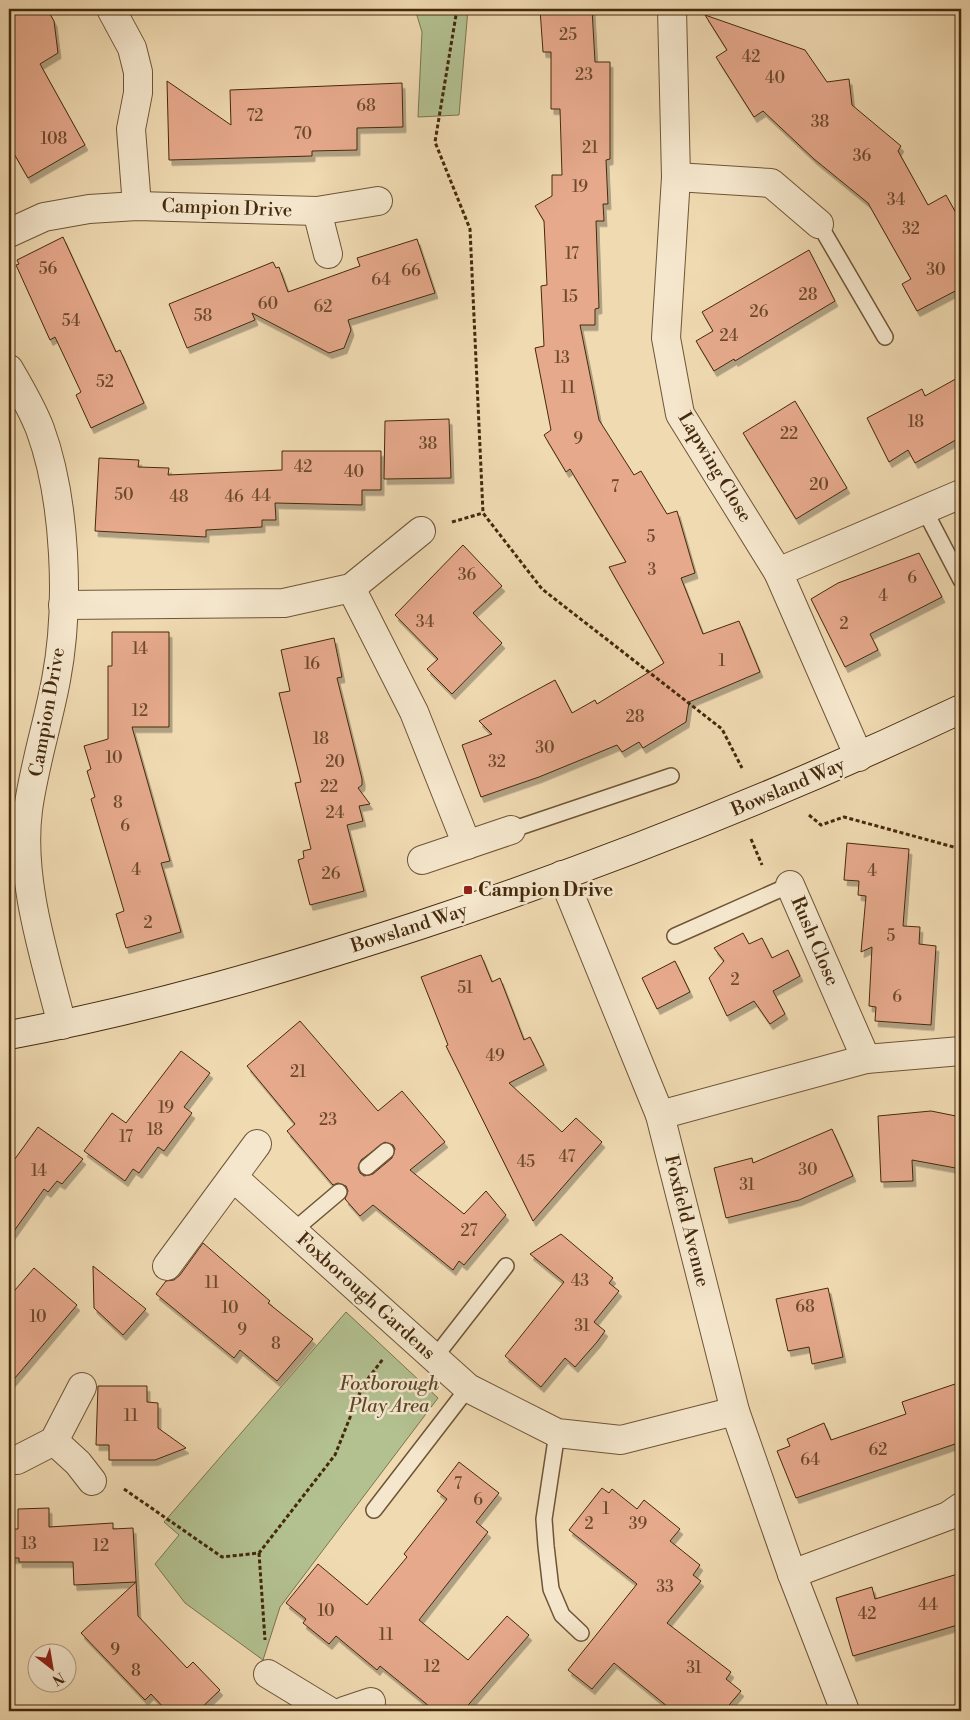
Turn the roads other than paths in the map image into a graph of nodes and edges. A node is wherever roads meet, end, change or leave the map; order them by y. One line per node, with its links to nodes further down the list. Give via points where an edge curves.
1 (111, 9): 5 (street, Campion Drive, via 132,48 138,72 138,93 131,128)
2 (672, 9): 3 (street, Lapwing Close)
3 (676, 177): 7 (street, via 771,183); 15 (street, Lapwing Close, via 666,338 680,414)
4 (378, 201): 6 (street, Campion Drive)
5 (138, 206): 6 (street, Campion Drive); 8 (street, Campion Drive, via 89,209 44,217)
6 (317, 211): 9 (street, Campion Drive)
7 (819, 224): 10 (lane)
8 (9, 232)
9 (328, 254)
10 (885, 338)
11 (9, 369): 18 (street, Campion Drive, via 40,429 53,478 62,542)
12 (961, 494): 13 (street)
13 (924, 509): 15 (street); 16 (lane)
14 (421, 531): 17 (street)
15 (778, 572): 20 (street, Lapwing Close)
16 (961, 580)
17 (351, 588): 18 (street, via 284,603); 24 (street, via 414,712)
18 (63, 605): 22 (street, Campion Drive, via 56,678)
19 (961, 709): 20 (street, Bowsland Way)
20 (859, 757): 26 (street, Bowsland Way, via 759,800)
21 (670, 776): 23 (lane)
22 (18, 811): 29 (street, Campion Drive, via 28,879)
23 (511, 830): 24 (street)
24 (467, 845): 25 (street)
25 (422, 860)
26 (562, 875): 29 (street, Bowsland Way, via 326,956 186,997); 33 (street, Foxfield Avenue)
27 (782, 888): 28 (lane, Rush Close); 32 (street, Rush Close)
28 (675, 936)
29 (62, 1025): 30 (street, Bowsland Way)
30 (9, 1035)
31 (961, 1051): 32 (street)
32 (866, 1059): 33 (street)
33 (660, 1115): 45 (street, Foxfield Avenue)
34 (257, 1144): 37 (street)
35 (386, 1151): 36 (lane)
36 (367, 1167)
37 (233, 1177): 39 (street, Foxborough Gardens); 40 (street)
38 (339, 1192): 39 (lane)
39 (293, 1231): 42 (street, Foxborough Gardens)
40 (167, 1266)
41 (506, 1266): 42 (lane)
42 (435, 1358): 44 (street, Foxborough Gardens)
43 (82, 1387): 47 (street)
44 (468, 1388): 46 (street, Foxborough Gardens); 51 (lane)
45 (735, 1411): 46 (street, Foxborough Gardens, via 621,1440); 52 (street, Foxfield Avenue)
46 (557, 1433): 53 (lane, via 544,1519 551,1589 562,1615)
47 (54, 1441): 48 (street, via 17,1460); 49 (street)
48 (9, 1460)
49 (92, 1481)
50 (961, 1507): 52 (street, via 948,1516)
51 (374, 1510)
52 (792, 1574): 58 (street, Foxfield Avenue)
53 (581, 1633)
54 (268, 1674): 56 (street)
55 (371, 1702): 57 (street)
56 (329, 1711)
57 (344, 1711)
58 (845, 1711)

